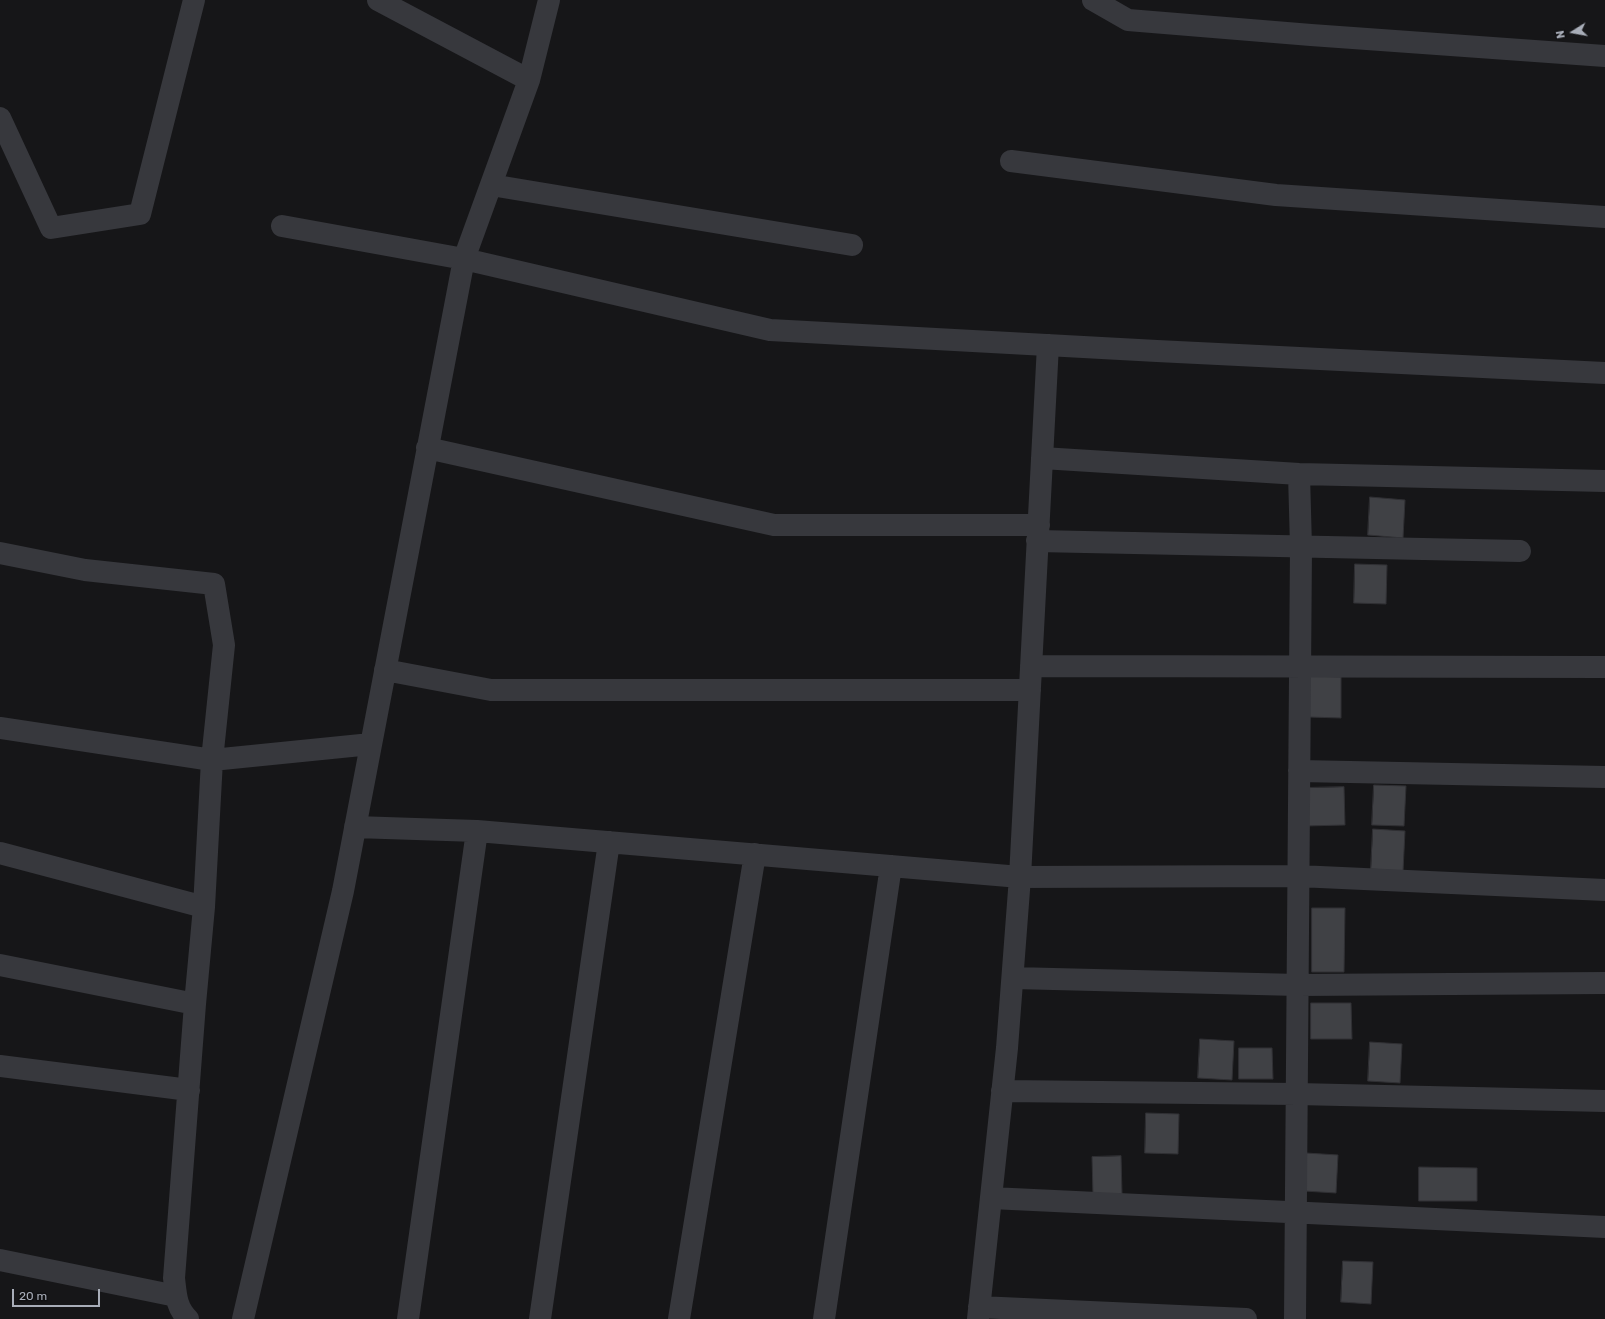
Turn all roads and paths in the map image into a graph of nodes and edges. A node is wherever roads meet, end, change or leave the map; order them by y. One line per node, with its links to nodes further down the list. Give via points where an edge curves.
1 (194, 0): 7 (street, via 140,214 51,228)
2 (378, 0): 6 (street)
3 (549, 0): 6 (street)
4 (1093, 0): 5 (street, via 1128,20)
5 (1605, 56)
6 (529, 80): 9 (street)
7 (0, 118)
8 (1011, 161): 10 (street, via 1276,195)
9 (491, 185): 12 (street); 13 (street)
10 (1605, 217)
11 (282, 226): 13 (street)
12 (852, 245)
13 (464, 259): 14 (street, via 770,330); 16 (street)
14 (1048, 345): 15 (street); 17 (street)
15 (1605, 373)
16 (427, 448): 20 (street, via 774,525); 27 (street)
17 (1042, 458): 18 (street); 20 (street)
18 (1299, 474): 19 (street); 21 (street)
19 (1605, 480)
20 (1038, 533): 21 (street); 24 (street)
21 (1301, 546): 22 (street); 25 (street)
22 (1520, 551)
23 (0, 554): 31 (street, via 85,570 214,584 224,645)
24 (1031, 666): 25 (street); 28 (street)
25 (1300, 666): 26 (street); 32 (street)
26 (1605, 666)
27 (385, 670): 28 (street, via 491,690); 30 (street)
28 (1030, 690): 41 (street)
29 (0, 728): 31 (street)
30 (370, 744): 31 (street); 34 (street)
31 (212, 760): 43 (street)
32 (1300, 771): 33 (street); 40 (street)
33 (1605, 778)
34 (355, 827): 35 (street); 61 (street, via 343,891)
35 (477, 831): 36 (street); 62 (street)
36 (609, 842): 38 (street); 63 (street)
37 (0, 853): 43 (street)
38 (755, 854): 39 (street); 64 (street)
39 (891, 866): 41 (street); 65 (street)
40 (1298, 876): 41 (street); 42 (street); 47 (street)
41 (1020, 877): 45 (street)
42 (1605, 890)
43 (204, 907): 48 (street)
44 (0, 965): 48 (street)
45 (1013, 978): 47 (street); 51 (street)
46 (1605, 983): 47 (street)
47 (1298, 985): 52 (street)
48 (195, 1004): 50 (street)
49 (0, 1066): 50 (street)
50 (189, 1090): 58 (street, via 174,1278)
51 (1002, 1091): 52 (street); 54 (street)
52 (1297, 1094): 53 (street); 55 (street)
53 (1605, 1101)
54 (991, 1198): 55 (street); 59 (street)
55 (1296, 1212): 56 (street); 67 (street)
56 (1605, 1227)
57 (0, 1260): 58 (street)
58 (176, 1296): 60 (street, via 180,1311)
59 (979, 1313): 66 (street)
60 (188, 1319)
61 (243, 1319)
62 (408, 1319)
63 (540, 1319)
64 (679, 1319)
65 (824, 1319)
66 (1246, 1319)
67 (1295, 1319)

